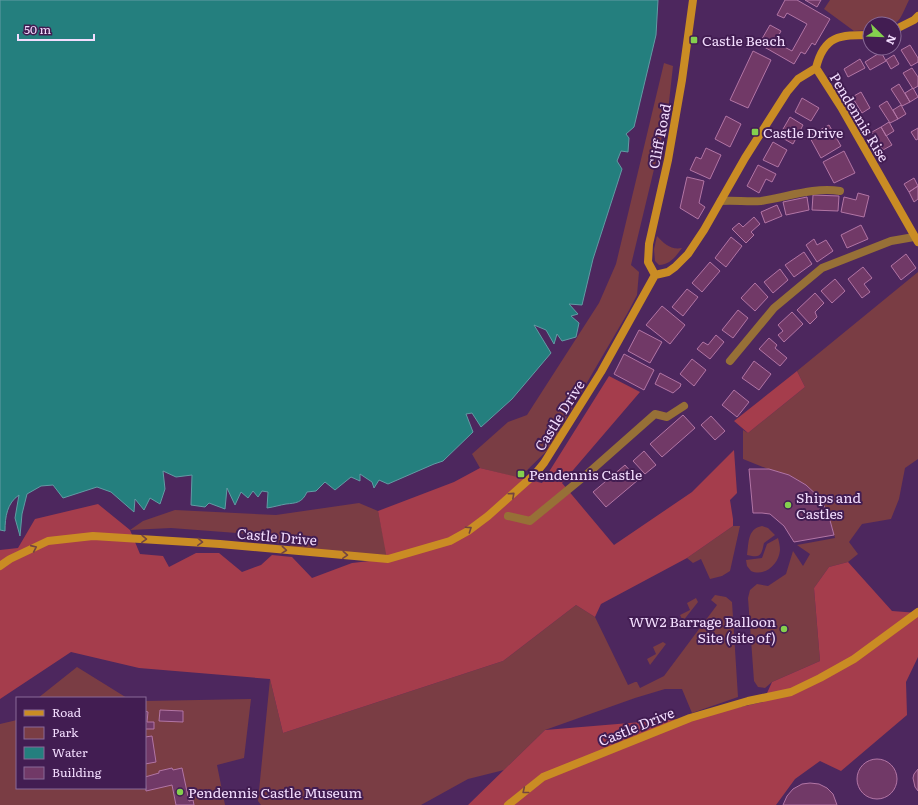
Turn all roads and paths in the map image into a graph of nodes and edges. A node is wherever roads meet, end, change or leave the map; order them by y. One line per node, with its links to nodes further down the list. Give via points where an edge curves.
1 (693, 0): 9 (street, Cliff Road, via 682,80 649,244 648,262)
2 (918, 16): 3 (street)
3 (902, 26)
4 (862, 35): 5 (street, Pendennis Rise, via 839,37 828,43 819,55)
5 (816, 68): 7 (street, via 798,79 787,92 744,158); 8 (street, Pendennis Rise)
6 (840, 191): 7 (street, via 808,191 760,201)
7 (721, 201): 9 (street, via 688,254 668,272)
8 (916, 240): 10 (street, via 891,241 822,268 774,308)
9 (655, 275): 13 (street, Castle Drive, one-way to 9, via 48,541 94,536 388,559 450,541 488,516 544,463)
10 (730, 361)
11 (684, 406): 12 (street, via 667,417 654,414 530,521)
12 (508, 516)
13 (0, 566)
14 (918, 612): 15 (street, Castle Drive, one-way to 15, via 854,659 820,678 784,694 748,701 690,718 542,777)
15 (508, 805)

